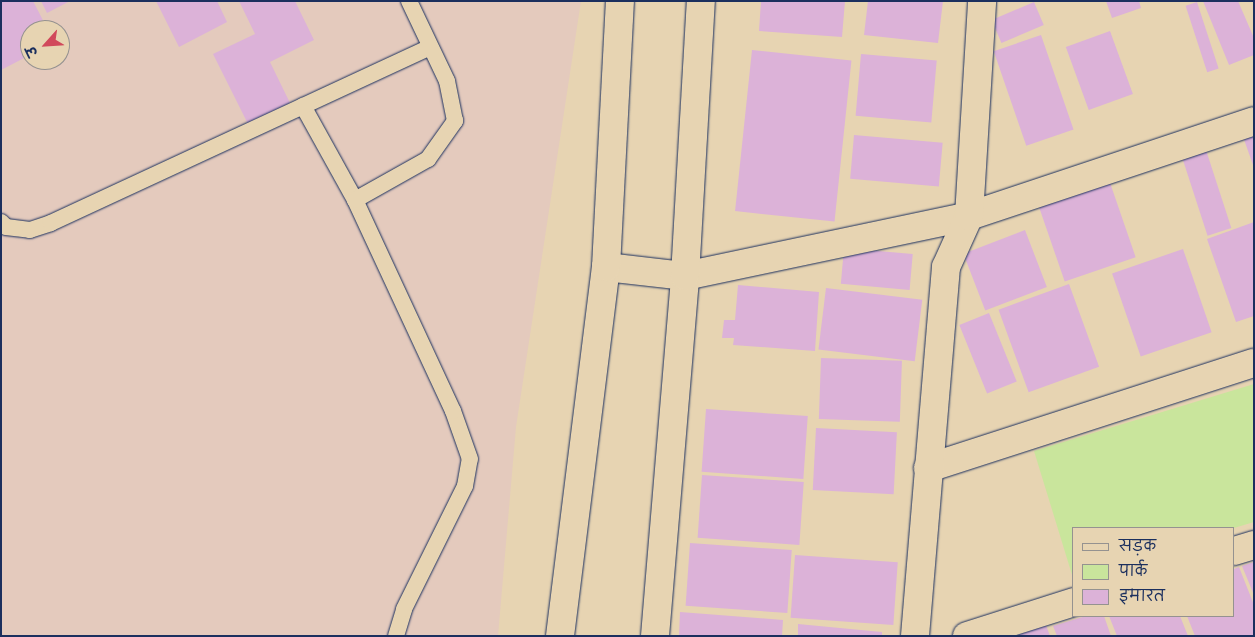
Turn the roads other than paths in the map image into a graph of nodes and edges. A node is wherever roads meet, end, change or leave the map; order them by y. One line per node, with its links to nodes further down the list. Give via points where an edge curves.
1 (409, 1): 5 (lane)
2 (620, 1): 11 (street)
3 (701, 1): 12 (street)
4 (982, 1): 9 (street)
5 (430, 47): 6 (lane); 8 (lane, via 447,81 455,122 428,159)
6 (304, 106): 8 (lane); 10 (lane, via 51,223 30,230 6,227)
7 (1254, 121): 9 (street)
8 (355, 200): 18 (lane, via 453,411 470,459 465,486 404,609)
9 (968, 216): 12 (street); 14 (street, via 946,267)
10 (1, 222)
11 (606, 267): 12 (street); 19 (street)
12 (685, 276): 20 (street)
13 (1254, 363): 14 (street)
14 (928, 468): 21 (street)
15 (1254, 545): 16 (street)
16 (1235, 551)
17 (1072, 603): 22 (street)
18 (396, 636)
19 (560, 636)
20 (655, 636)
21 (915, 636)
22 (967, 636)

